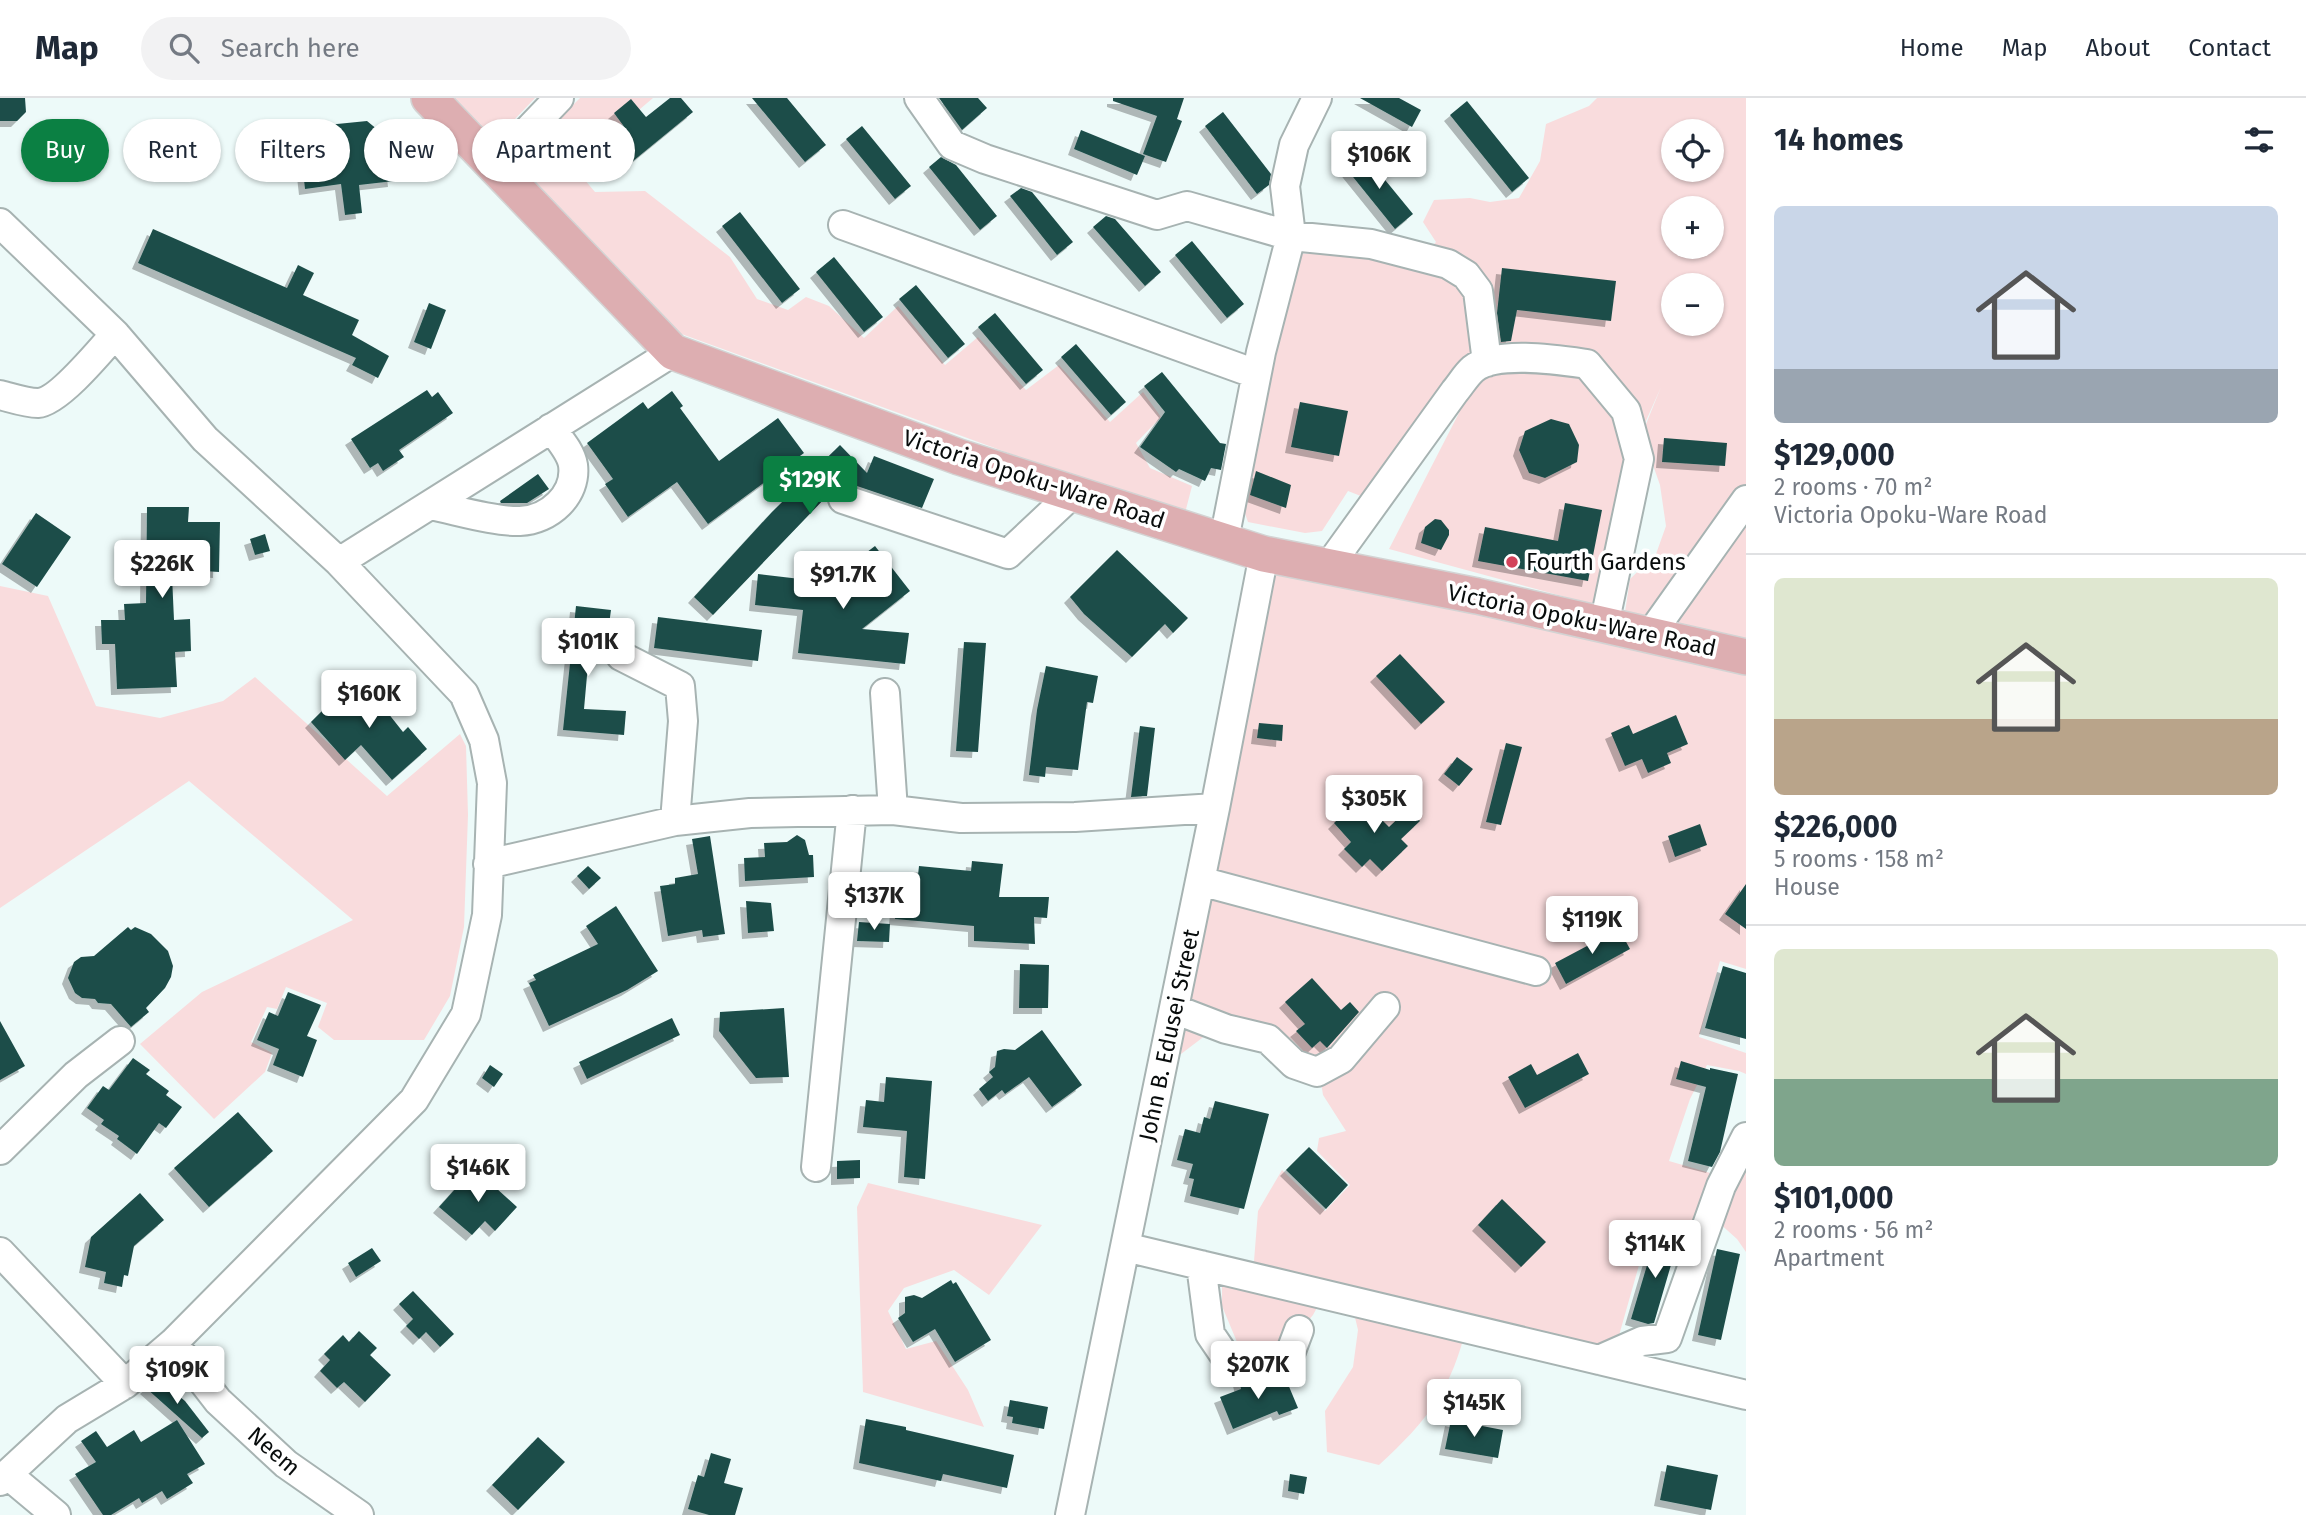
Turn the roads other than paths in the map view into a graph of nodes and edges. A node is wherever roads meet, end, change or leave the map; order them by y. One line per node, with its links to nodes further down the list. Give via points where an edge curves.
1 (429, 98): 6 (main road, Victoria Opoku-Ware Road)
2 (559, 98): 5 (street)
3 (919, 98): 10 (street, via 952,145 985,159 1157,215 1187,206)
4 (1317, 98): 10 (street, via 1294,145 1285,186)
5 (539, 119)
6 (472, 143)
7 (509, 182): 12 (main road, Victoria Opoku-Ware Road)
8 (0, 223): 11 (street)
9 (843, 225): 14 (street)
10 (1291, 236): 13 (street, via 1371,244 1448,264 1466,275 1478,291); 14 (street)
11 (114, 334): 15 (street, via 88,366 46,401); 23 (street, via 205,439)
12 (673, 352): 16 (street); 17 (main road, Victoria Opoku-Ware Road, via 959,457)
13 (1488, 362): 24 (street, via 1473,369 1455,391); 25 (street, via 1539,357 1587,364 1626,411 1639,459)
14 (1256, 374): 21 (street)
15 (0, 395)
16 (551, 428): 20 (street); 20 (street, via 573,464 570,489 562,502 543,515 521,521)
17 (1073, 493): 18 (street, via 1008,554); 21 (main road, Victoria Opoku-Ware Road)
18 (843, 499)
19 (1746, 500): 26 (street)
20 (430, 505): 23 (street)
21 (1224, 540): 22 (main road, Victoria Opoku-Ware Road)
22 (1264, 554): 24 (main road, Victoria Opoku-Ware Road); 30 (street, John B. Edusei Street)
23 (339, 562): 34 (street, via 464,694 484,740 492,783)
24 (1328, 567): 25 (main road, Victoria Opoku-Ware Road)
25 (1604, 625): 26 (main road, Victoria Opoku-Ware Road)
26 (1650, 635): 28 (main road, Victoria Opoku-Ware Road)
27 (621, 656): 33 (street, via 680,686 683,721)
28 (1746, 657)
29 (885, 693): 32 (street)
30 (1215, 808): 32 (street, via 961,818); 35 (street, John B. Edusei Street)
31 (852, 810): 32 (street); 33 (street); 42 (street)
32 (892, 810)
33 (675, 821): 34 (street)
34 (488, 864): 47 (street, via 487,915 466,1014 414,1100)
35 (1200, 881): 36 (street); 38 (street, John B. Edusei Street)
36 (1536, 971)
37 (1385, 1007): 38 (street, via 1341,1059 1317,1072 1294,1064 1268,1039)
38 (1174, 1009): 43 (street, John B. Edusei Street)
39 (120, 1041): 41 (street, via 76,1075)
40 (1746, 1137): 48 (street, via 1721,1186 1667,1338 1642,1341)
41 (0, 1150)
42 (816, 1167)
43 (1125, 1247): 45 (street); 54 (street, John B. Edusei Street)
44 (0, 1252): 49 (street)
45 (1201, 1265): 46 (street, via 1210,1334 1227,1359 1259,1368 1288,1359); 48 (street)
46 (1299, 1330)
47 (173, 1343): 49 (street); 53 (street, Neem, via 218,1401 276,1455)
48 (1599, 1360): 50 (street)
49 (124, 1384): 51 (street, via 67,1419)
50 (1746, 1395)
51 (4, 1478): 52 (street)
52 (56, 1515)
53 (359, 1515)
54 (1070, 1515)

